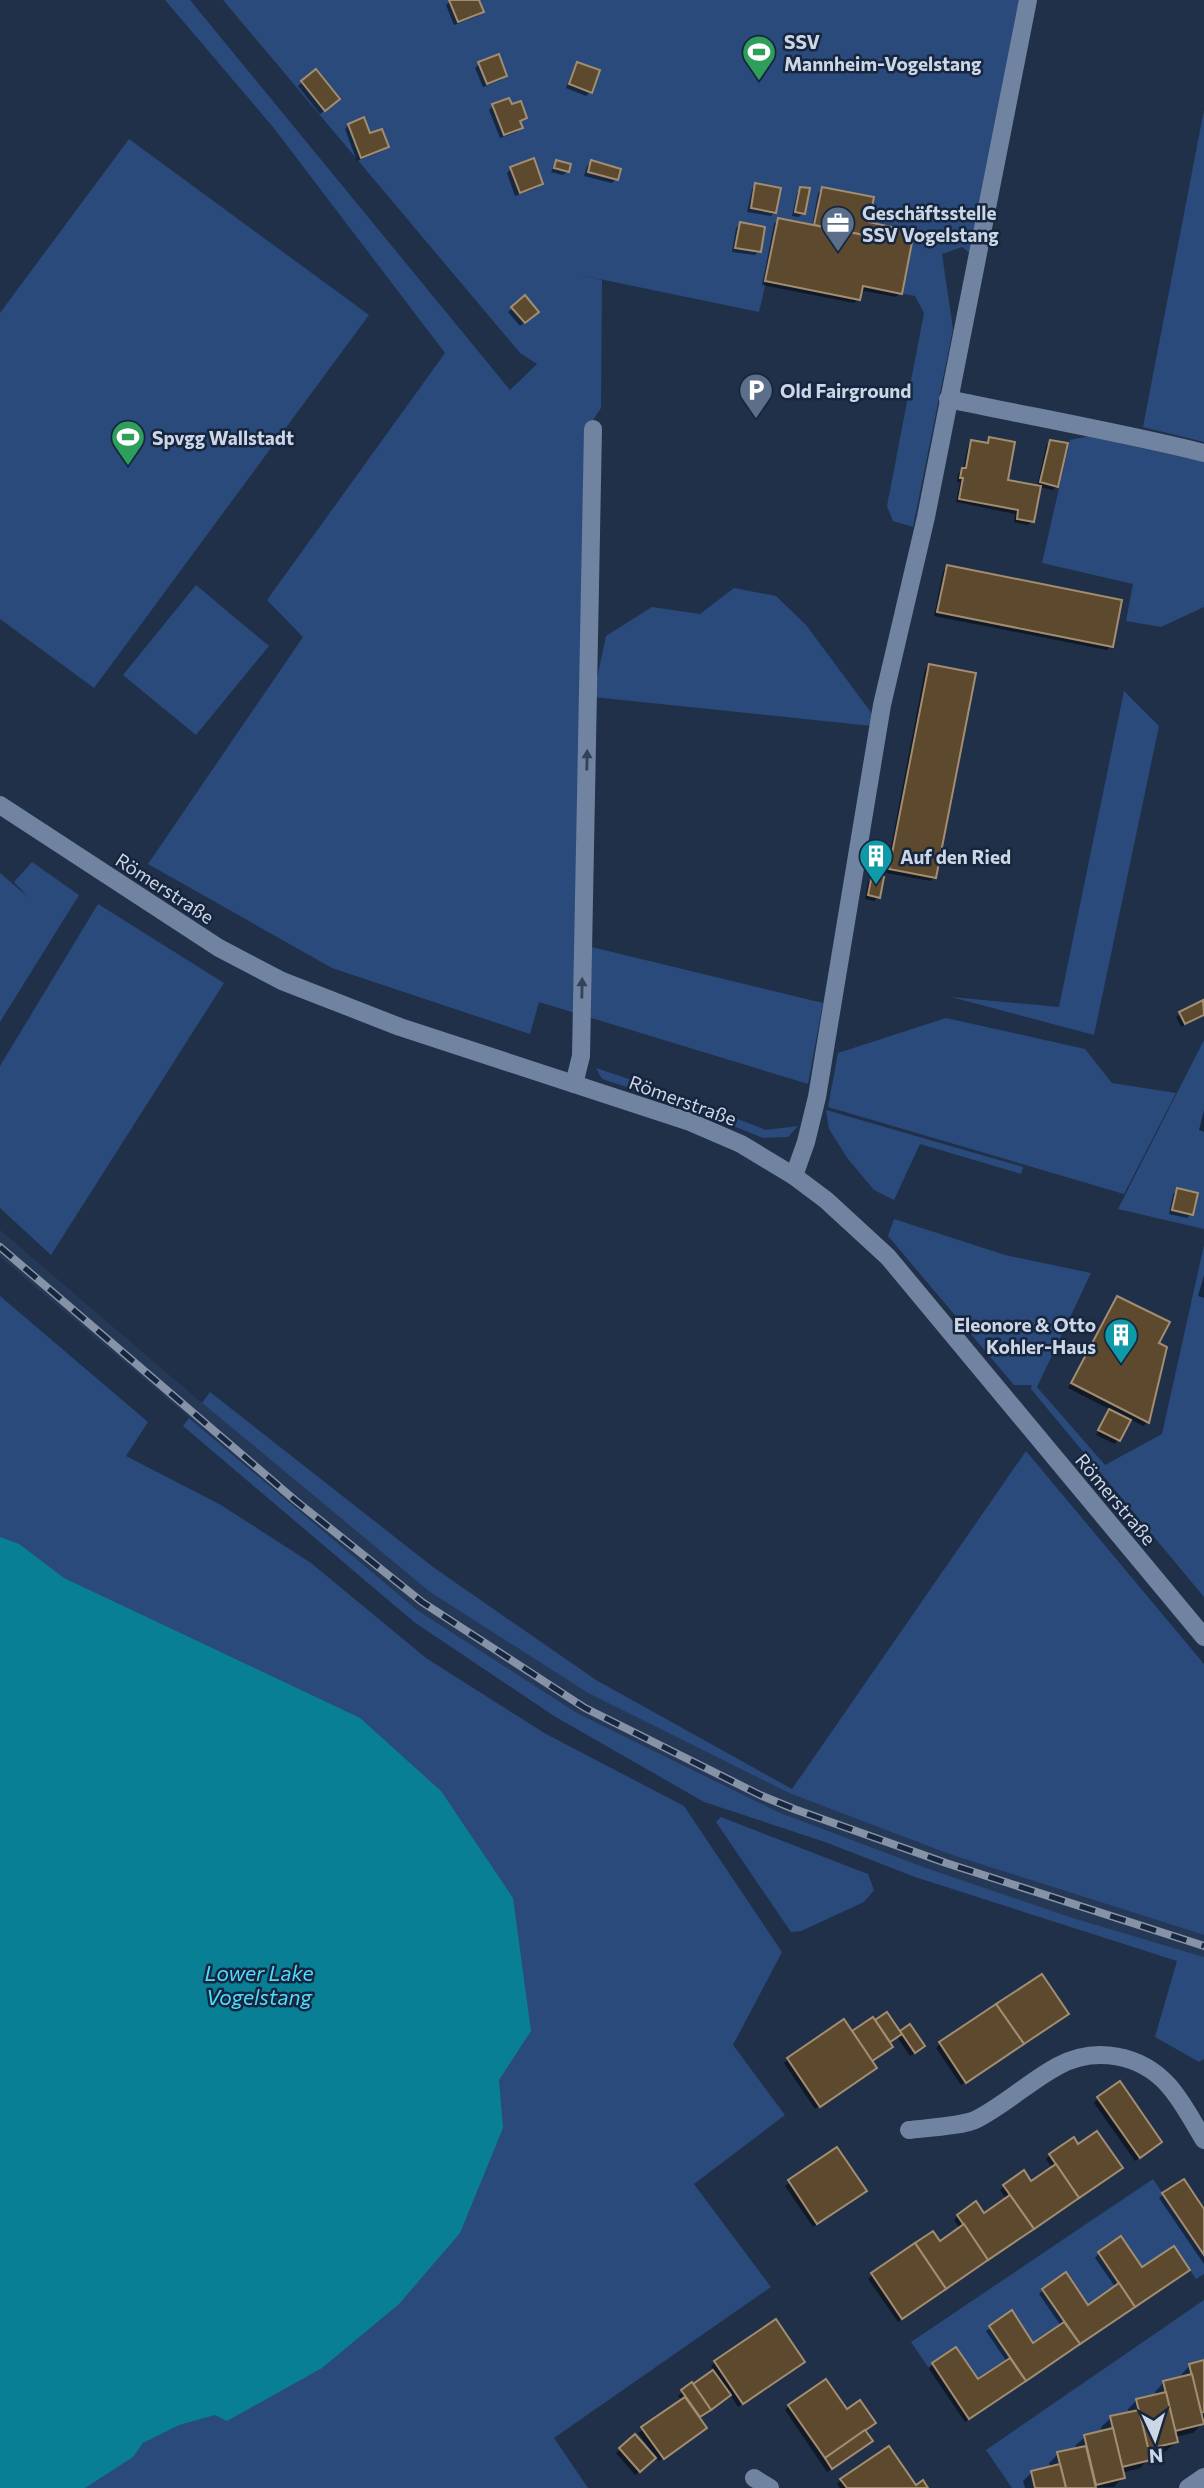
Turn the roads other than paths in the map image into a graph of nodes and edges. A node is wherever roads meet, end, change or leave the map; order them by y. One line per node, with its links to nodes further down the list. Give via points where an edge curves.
1 (1028, 0): 2 (street)
2 (948, 399): 4 (street); 7 (street, via 882,705 817,1097)
3 (593, 429): 6 (street, one-way to 3, via 580,1056)
4 (1204, 453)
5 (0, 805): 6 (street, Römerstraße, via 219,948 282,981 400,1027)
6 (574, 1084): 7 (street, Römerstraße, via 690,1122 741,1144)
7 (794, 1176): 8 (street, Römerstraße, via 888,1257)
8 (1204, 1637)
9 (909, 2130): 10 (street, via 975,2120 1058,2066 1081,2056 1104,2054 1153,2070 1170,2087)
10 (1204, 2140)
11 (1204, 2477): 14 (street)
12 (754, 2478): 13 (street)
13 (771, 2488)
14 (1188, 2488)

